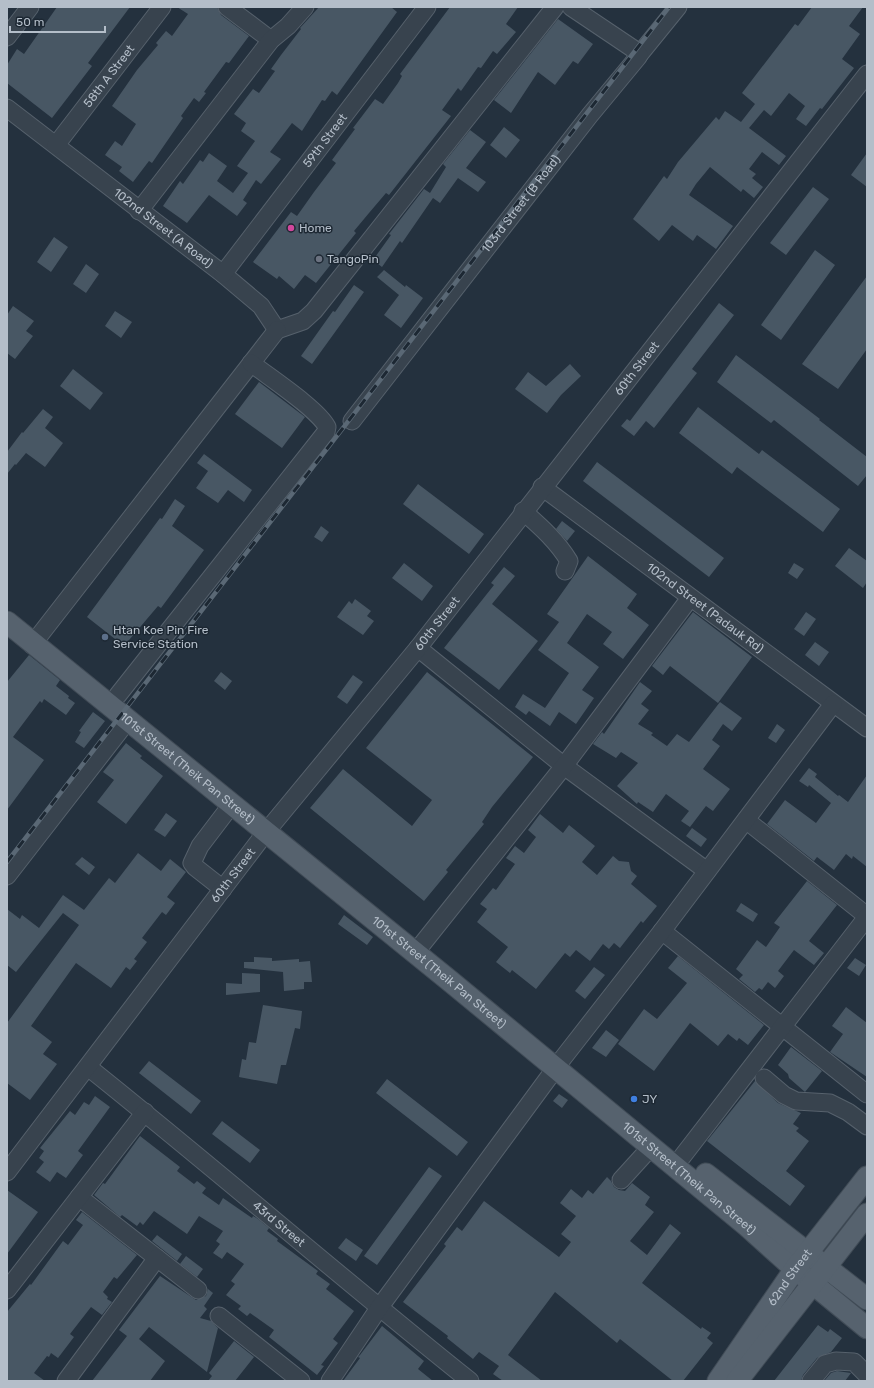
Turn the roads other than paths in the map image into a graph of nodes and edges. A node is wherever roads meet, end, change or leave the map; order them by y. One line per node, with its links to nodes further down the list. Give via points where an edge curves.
1 (30, 7): 10 (street)
2 (162, 7): 15 (street, 58th A Street)
3 (227, 7): 11 (street)
4 (305, 7): 11 (street)
5 (427, 7): 17 (street, 59th Street)
6 (555, 7): 18 (street, via 314,311 303,321)
7 (570, 7): 12 (street)
8 (663, 7): 12 (street)
9 (678, 7): 12 (street)
10 (7, 37)
11 (271, 40): 16 (street)
12 (635, 51): 20 (street, 103rd Street (B Road))
13 (867, 74): 21 (street, 60th Street)
14 (7, 108): 15 (street, 102nd Street (A Road))
15 (56, 145): 16 (street, 102nd Street (A Road))
16 (139, 211): 17 (street, 102nd Street (A Road))
17 (223, 274): 18 (street, 102nd Street (A Road), via 261,306)
18 (277, 330): 19 (street)
19 (251, 363): 27 (street); 29 (street, via 325,422 326,432)
20 (352, 421)
21 (542, 487): 22 (street, 60th Street); 24 (street, 102nd Street (Padauk Rd))
22 (524, 512): 23 (street, via 552,537 564,552 569,561); 28 (street, 60th Street)
23 (565, 571)
24 (690, 598): 30 (street, 102nd Street (Padauk Rd)); 34 (street)
25 (7, 607): 27 (main road, 101st Street (Theik Pan Street))
26 (7, 622): 27 (main road, 101st Street (Theik Pan Street))
27 (36, 639): 29 (main road, 101st Street (Theik Pan Street)); 31 (main road, 101st Street (Theik Pan Street))
28 (418, 648): 34 (street); 38 (street, 60th Street)
29 (118, 695): 33 (main road, 101st Street (Theik Pan Street))
30 (833, 704): 32 (street, 102nd Street (Padauk Rd)); 37 (street)
31 (128, 720): 33 (main road, 101st Street (Theik Pan Street)); 40 (street)
32 (867, 728)
33 (177, 751): 35 (main road, 101st Street (Theik Pan Street))
34 (564, 766): 39 (street); 44 (street)
35 (213, 779): 36 (main road, 101st Street (Theik Pan Street)); 38 (main road, 101st Street (Theik Pan Street))
36 (232, 804): 38 (main road, 101st Street (Theik Pan Street)); 41 (street, via 200,846 192,863)
37 (746, 820): 39 (street); 42 (street)
38 (270, 827): 41 (street, 60th Street); 44 (main road, 101st Street (Theik Pan Street))
39 (707, 871): 43 (street)
40 (7, 876)
41 (223, 889): 47 (street, 60th Street)
42 (867, 917): 45 (street)
43 (662, 931): 45 (street); 46 (street)
44 (419, 948): 46 (main road, 101st Street (Theik Pan Street))
45 (783, 1028): 49 (street); 53 (street)
46 (559, 1063): 52 (main road, 101st Street (Theik Pan Street)); 53 (main road, 101st Street (Theik Pan Street)); 66 (street)
47 (88, 1067): 50 (street, 43rd Street); 54 (street, 60th Street)
48 (764, 1078): 51 (street, via 784,1095 796,1101 830,1103)
49 (867, 1094)
50 (145, 1112): 57 (street); 66 (street, 43rd Street)
51 (867, 1126)
52 (650, 1147): 53 (main road, 101st Street (Theik Pan Street)); 56 (street)
53 (679, 1161): 60 (main road, 101st Street (Theik Pan Street)); 61 (main road, 101st Street (Theik Pan Street))
54 (7, 1172)
55 (867, 1177): 60 (main road, 62nd Street)
56 (622, 1180)
57 (79, 1197): 59 (street); 63 (street)
58 (867, 1214): 60 (main road, 62nd Street)
59 (157, 1258): 64 (street); 70 (street)
60 (817, 1260): 61 (main road, 62nd Street); 62 (main road, 62nd Street); 65 (main road, 101st Street (Theik Pan Street))
61 (795, 1269): 62 (main road, 101st Street (Theik Pan Street)); 74 (main road, 62nd Street)
62 (812, 1283): 68 (main road, 101st Street (Theik Pan Street)); 75 (main road, 62nd Street)
63 (7, 1290)
64 (198, 1290)
65 (867, 1299)
66 (379, 1308): 72 (street); 73 (street, 43rd Street)
67 (219, 1316): 71 (street)
68 (867, 1328)
69 (867, 1375): 76 (street, via 854,1362 836,1361 825,1364)
70 (66, 1381)
71 (301, 1381)
72 (330, 1381)
73 (470, 1381)
74 (718, 1381)
75 (737, 1381)
76 (810, 1381)

